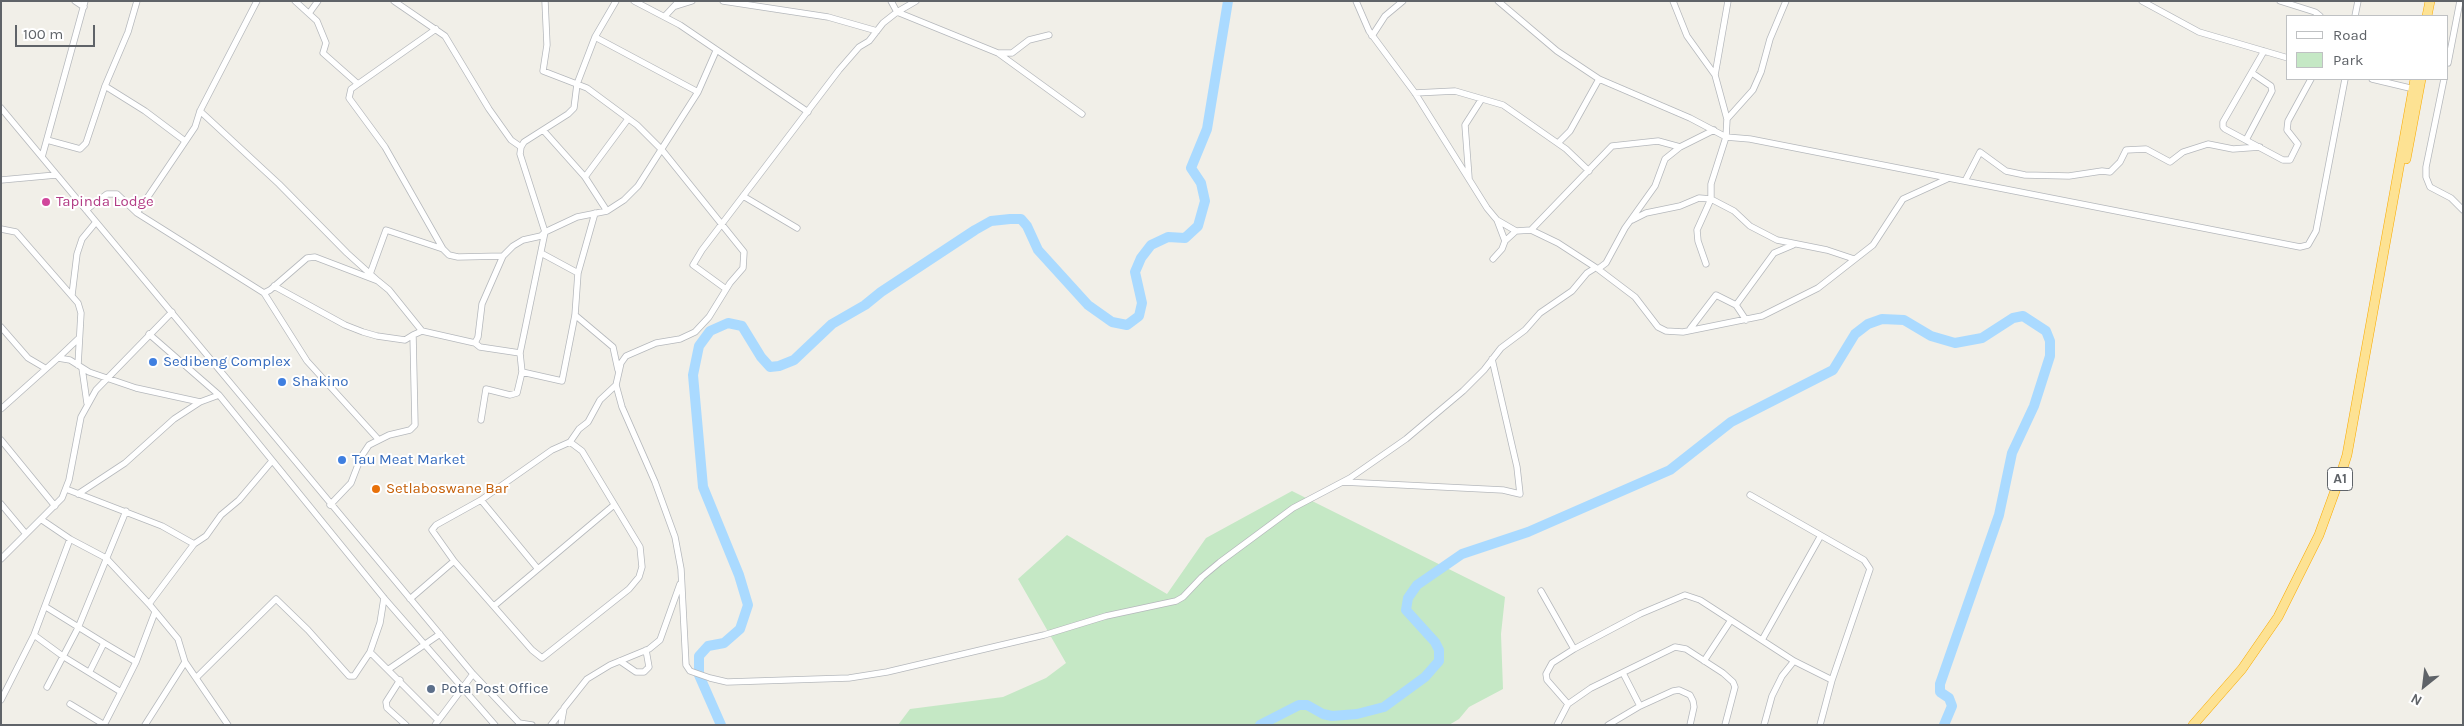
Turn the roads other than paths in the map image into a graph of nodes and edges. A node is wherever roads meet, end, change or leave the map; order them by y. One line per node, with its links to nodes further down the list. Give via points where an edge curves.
1 (75, 1): 26 (street)
2 (136, 1): 56 (street, via 128,32)
3 (257, 1): 62 (street)
4 (295, 1): 28 (street)
5 (318, 1): 28 (street)
6 (394, 1): 35 (street)
7 (545, 1): 55 (street, via 547,45 543,71)
8 (616, 1): 39 (street)
9 (634, 1): 34 (street)
10 (692, 1): 27 (street)
11 (723, 1): 36 (street, via 828,16)
12 (891, 1): 29 (street)
13 (916, 1): 29 (street)
14 (1356, 1): 38 (street)
15 (1403, 1): 38 (street, via 1385,16)
16 (1498, 1): 47 (street, via 1557,51)
17 (1673, 1): 46 (street, via 1687,36)
18 (1728, 1): 46 (street)
19 (1786, 1): 66 (street, via 1753,90)
20 (2142, 1): 41 (street, via 2199,32)
21 (2280, 1): 30 (street)
22 (2358, 1): 31 (street)
23 (2430, 1): 32 (highway)
24 (2435, 1): 33 (highway)
25 (2460, 1): 44 (street)
26 (84, 4): 70 (street)
27 (677, 4): 34 (street)
28 (310, 12): 54 (street, via 318,21 326,43 323,53)
29 (897, 12): 36 (street); 42 (street)
30 (2318, 15)
31 (2355, 15)
32 (2427, 15)
33 (2432, 15)
34 (665, 16): 40 (street)
35 (436, 29): 54 (street); 74 (street, via 445,36 511,140)
36 (877, 31): 63 (street, via 838,70)
37 (1049, 35): 42 (street, via 1029,40 1012,53)
38 (1372, 36): 59 (street)
39 (595, 37): 55 (street); 58 (street)
40 (716, 51): 58 (street); 63 (street)
41 (2264, 52): 43 (street); 45 (street)
42 (998, 54): 64 (street)
43 (2286, 58)
44 (2449, 58)
45 (2252, 73): 71 (street, via 2271,86 2272,91); 71 (street, via 2222,124)
46 (1715, 75): 66 (street)
47 (1599, 79): 68 (street); 73 (street, via 1572,128)
48 (2310, 80): 76 (street, via 2288,121 2287,130 2298,144 2292,158 2283,160)
49 (2345, 80): 85 (street, via 2316,231 2308,245 2300,247)
50 (2376, 80): 57 (street)
51 (2414, 80): 57 (highway, A1)
52 (2420, 80): 57 (highway, A1)
53 (2444, 80): 89 (street, via 2426,177 2430,187 2451,198)
54 (358, 84): 104 (street, via 351,90 349,98 385,147)
55 (577, 84): 65 (street); 67 (street, via 574,108)
56 (105, 86): 70 (street, via 83,147 80,149); 72 (street)
57 (2416, 89): 221 (highway, A1, via 2347,455 2319,535 2295,588 2264,639 2219,698)
58 (698, 92): 77 (street)
59 (1415, 93): 60 (street, via 1455,91); 82 (street)
60 (1481, 100): 73 (street, via 1503,105); 82 (street, via 1465,125)
61 (1, 108): 78 (street)
62 (200, 111): 72 (street); 112 (street)
63 (808, 112): 86 (street)
64 (1082, 114)
65 (628, 118): 77 (street); 81 (street)
66 (1727, 119): 69 (street)
67 (543, 130): 74 (street); 81 (street)
68 (1714, 130): 69 (street); 75 (street)
69 (1726, 137): 83 (street, via 1750,139); 87 (street, via 1711,184)
70 (47, 140): 78 (street)
71 (2246, 140): 76 (street)
72 (186, 141): 91 (street)
73 (1558, 143): 79 (street)
74 (521, 147): 101 (street, via 520,154)
75 (1680, 147): 79 (street, via 1658,142 1618,144); 94 (street, via 1665,159 1659,179)
76 (2260, 147): 85 (street, via 2233,149 2208,144 2183,152 2170,162 2146,149 2126,150 2110,172 2070,176 2025,175 2006,171 1980,152)
77 (662, 150): 90 (street, via 638,186); 96 (street)
78 (42, 157): 80 (street)
79 (1588, 170): 99 (street)
80 (56, 175): 84 (street); 88 (street)
81 (585, 177): 90 (street)
82 (1469, 178): 93 (street)
83 (1947, 179): 85 (street); 108 (street, via 1903,199 1872,245)
84 (1, 180)
85 (1965, 181)
86 (743, 196): 96 (street); 97 (street)
87 (1711, 199): 94 (street, via 1699,198); 103 (street, via 1734,211 1750,226); 109 (street, via 1697,230)
88 (86, 210): 91 (street, via 111,193); 95 (street)
89 (2463, 210)
90 (607, 211): 92 (street)
91 (137, 213): 116 (street)
92 (595, 213): 101 (street, via 577,217); 111 (street)
93 (1497, 220): 100 (street); 102 (street)
94 (1632, 220): 110 (street, via 1606,263)
95 (96, 222): 117 (street, via 82,239 77,254); 119 (street)
96 (720, 225): 115 (street, via 740,247 746,259 743,268); 115 (street, via 693,265)
97 (797, 228)
98 (1, 229): 117 (street, via 16,232)
99 (1531, 230): 100 (street); 110 (street)
100 (1516, 231): 102 (street)
101 (545, 232): 105 (street); 106 (street, via 523,240)
102 (1504, 242): 107 (street)
103 (1794, 245): 108 (street, via 1827,250); 118 (street, via 1774,254)
104 (443, 250): 106 (street, via 458,257); 112 (street, via 386,230)
105 (541, 253): 111 (street); 129 (street)
106 (504, 256): 128 (street, via 482,304)
107 (1493, 259)
108 (1854, 259): 121 (street, via 1818,288 1762,316)
109 (1706, 264)
110 (1596, 268): 123 (street, via 1635,297 1658,327 1674,332); 131 (street, via 1572,291 1540,313)
111 (578, 273): 120 (street)
112 (370, 274): 113 (street)
113 (378, 281): 114 (street, via 315,256 307,258); 124 (street)
114 (274, 286): 116 (street); 126 (street, via 344,325 363,332 405,340)
115 (726, 288): 135 (street, via 709,317 695,332 626,356)
116 (264, 293): 143 (street, via 308,361)
117 (72, 295): 127 (street, via 81,313)
118 (1736, 305): 121 (street); 123 (street, via 1716,295)
119 (172, 312): 125 (street); 153 (street)
120 (575, 315): 134 (street, via 562,381); 135 (street, via 613,347)
121 (1746, 320): 123 (street)
122 (1, 327): 133 (street, via 28,358)
123 (1690, 329)
124 (422, 331): 126 (street); 128 (street)
125 (149, 334): 136 (street); 138 (street)
126 (413, 335): 143 (street, via 415,425 410,430)
127 (78, 339): 130 (street); 132 (street)
128 (475, 343): 129 (street, via 480,347)
129 (520, 353): 134 (street)
130 (58, 358): 132 (street); 133 (street)
131 (1492, 360): 147 (street, via 1463,391 1406,439); 147 (street, via 1517,466 1520,494 1503,490)
132 (80, 367): 136 (street); 140 (street)
133 (45, 368): 141 (street)
134 (522, 372): 142 (street, via 517,393 510,395 486,389)
135 (618, 372): 137 (street)
136 (109, 377): 139 (street, via 136,388); 140 (street)
137 (616, 385): 145 (street, via 600,400 588,422); 166 (street, via 622,408 675,537)
138 (219, 395): 139 (street); 146 (street)
139 (200, 402): 149 (street, via 174,419 126,463)
140 (87, 404): 148 (street, via 78,428)
141 (1, 409)
142 (481, 420)
143 (378, 439): 153 (street, via 364,452 351,484)
144 (1, 440): 155 (street)
145 (570, 442): 151 (street, via 552,450); 154 (street, via 582,451)
146 (272, 461): 161 (street, via 239,500 221,515 206,536); 168 (street)
147 (1342, 482): 166 (street, via 1293,508 1202,576 1176,601 869,675 727,682 695,673 684,659)
148 (66, 489): 149 (street); 155 (street)
149 (78, 494): 156 (street)
150 (1750, 495): 159 (street)
151 (481, 500): 164 (street, via 432,530); 165 (street)
152 (1, 504): 158 (street)
153 (330, 504): 169 (street)
154 (614, 505): 165 (street); 172 (street, via 643,555 639,577 629,589 542,658)
155 (55, 506): 157 (street)
156 (126, 511): 161 (street); 162 (street)
157 (42, 520): 158 (street); 160 (street)
158 (26, 534): 163 (street)
159 (1820, 536): 178 (street); 196 (street, via 1864,560 1870,569)
160 (70, 539): 162 (street); 171 (street)
161 (194, 544): 170 (street)
162 (106, 558): 170 (street); 175 (street)
163 (1, 559)
164 (454, 561): 169 (street); 172 (street)
165 (538, 569): 172 (street)
166 (681, 582): 182 (street, via 662,637)
167 (1542, 591): 181 (street)
168 (384, 598): 180 (street); 183 (street)
169 (410, 599): 176 (street)
170 (149, 604): 173 (street)
171 (46, 606): 175 (street); 177 (street)
172 (494, 606)
173 (154, 612): 188 (street); 189 (street, via 178,639)
174 (1731, 620): 178 (street); 181 (street, via 1700,600 1685,595 1640,614); 186 (street)
175 (78, 628): 179 (street); 184 (street)
176 (440, 634): 180 (street); 193 (street)
177 (34, 635): 184 (street); 200 (street)
178 (1762, 640): 187 (street)
179 (104, 643): 188 (street); 191 (street)
180 (426, 643): 190 (street); 197 (street)
181 (1574, 649): 202 (street, via 1552,663 1546,674 1547,680)
182 (646, 650): 185 (street); 185 (street, via 649,667 644,672 636,672)
183 (370, 652): 190 (street); 194 (street, via 354,676 349,676 276,599)
184 (64, 657): 191 (street); 198 (street)
185 (620, 661): 204 (street, via 587,679)
186 (1704, 661): 192 (street, via 1675,646); 218 (street, via 1730,678 1735,687)
187 (1794, 661): 196 (street); 219 (street, via 1775,690)
188 (136, 662): 199 (street)
189 (185, 662): 194 (street); 208 (street)
190 (390, 669): 195 (street)
191 (90, 671): 199 (street)
192 (1623, 673): 202 (street, via 1591,688); 203 (street)
193 (473, 674): 197 (street); 207 (street)
194 (197, 677): 209 (street)
195 (400, 680): 205 (street); 210 (street, via 386,702 387,708)
196 (1832, 680): 220 (street)
197 (463, 686): 205 (street); 211 (street)
198 (47, 687)
199 (121, 692): 206 (street)
200 (1, 700)
201 (70, 704): 206 (street)
202 (1568, 704): 215 (street)
203 (1640, 706): 216 (street); 217 (street, via 1673,691 1685,692 1694,707)
204 (564, 708): 213 (street); 214 (street)
205 (437, 722)
206 (104, 724)
207 (520, 724): 212 (street)
208 (145, 725)
209 (228, 725)
210 (406, 725)
211 (495, 725)
212 (532, 725)
213 (551, 725)
214 (561, 725)
215 (1557, 725)
216 (1608, 725)
217 (1690, 725)
218 (1725, 725)
219 (1764, 725)
220 (1820, 725)
221 (2193, 725)

